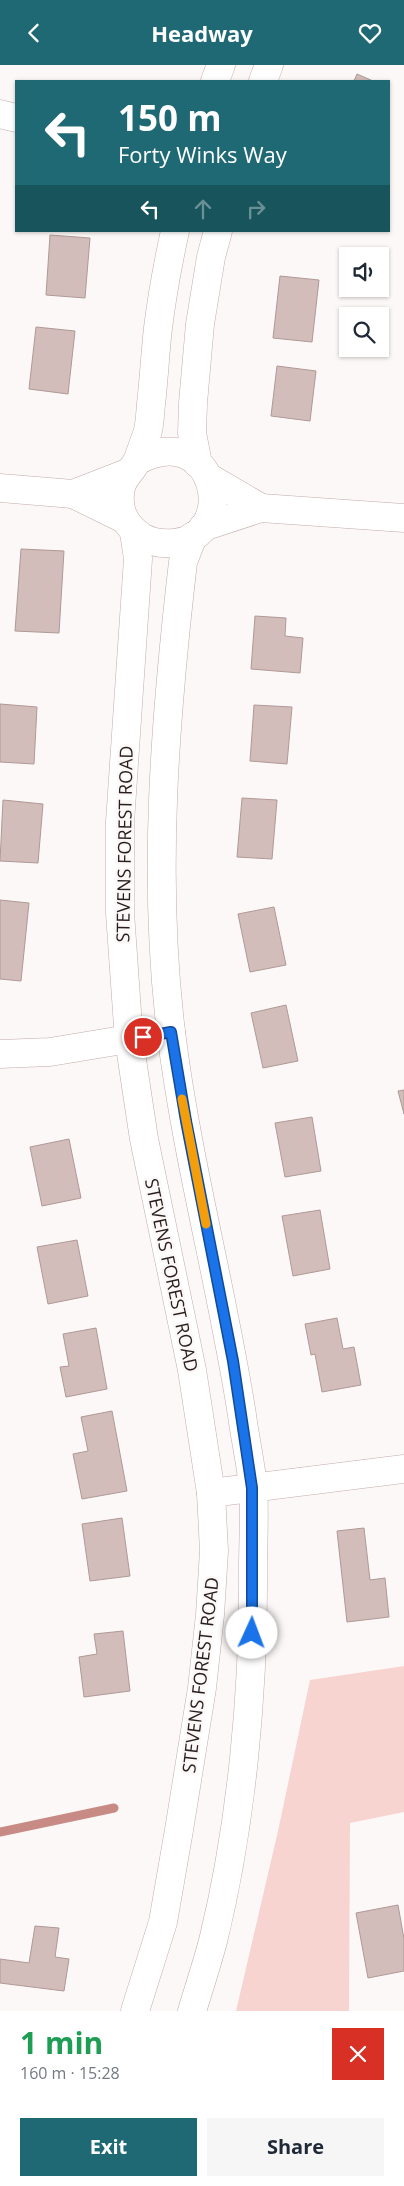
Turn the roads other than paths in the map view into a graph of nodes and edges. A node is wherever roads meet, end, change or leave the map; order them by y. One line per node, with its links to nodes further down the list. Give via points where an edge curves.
1 (221, 65): 3 (street)
2 (269, 65): 4 (street)
3 (215, 80)
4 (263, 80)
5 (0, 114): 6 (street)
6 (15, 118)
7 (175, 232): 9 (street, STEVENS FOREST ROAD, via 158,328 148,431)
8 (218, 232): 10 (street, STEVENS FOREST ROAD, via 210,257 200,324 193,403 192,433)
9 (132, 467): 10 (street, via 151,453 166,451 194,459); 12 (street); 15 (street, STEVENS FOREST ROAD, via 120,488 120,504)
10 (203, 470): 13 (street); 16 (street, STEVENS FOREST ROAD, via 214,498 211,513)
11 (0, 488): 12 (street)
12 (73, 494): 15 (street)
13 (261, 508): 14 (street); 16 (street)
14 (404, 518)
15 (129, 525): 16 (street, via 147,540 163,544 179,543); 18 (street, STEVENS FOREST ROAD, via 138,559 120,822 120,913)
16 (198, 531): 17 (street, STEVENS FOREST ROAD, via 183,563 176,617 161,825 161,916)
17 (171, 1032): 18 (street); 21 (street, STEVENS FOREST ROAD, via 233,1361)
18 (128, 1040): 19 (street, via 50,1052); 22 (street, STEVENS FOREST ROAD, via 144,1139 192,1370)
19 (0, 1054)
20 (404, 1469): 21 (street)
21 (252, 1488): 22 (street); 24 (street, STEVENS FOREST ROAD, via 249,1701 234,1834 213,1940)
22 (211, 1493): 23 (street, STEVENS FOREST ROAD, via 214,1551 202,1688 163,1922)
23 (135, 2011)
24 (192, 2011)

